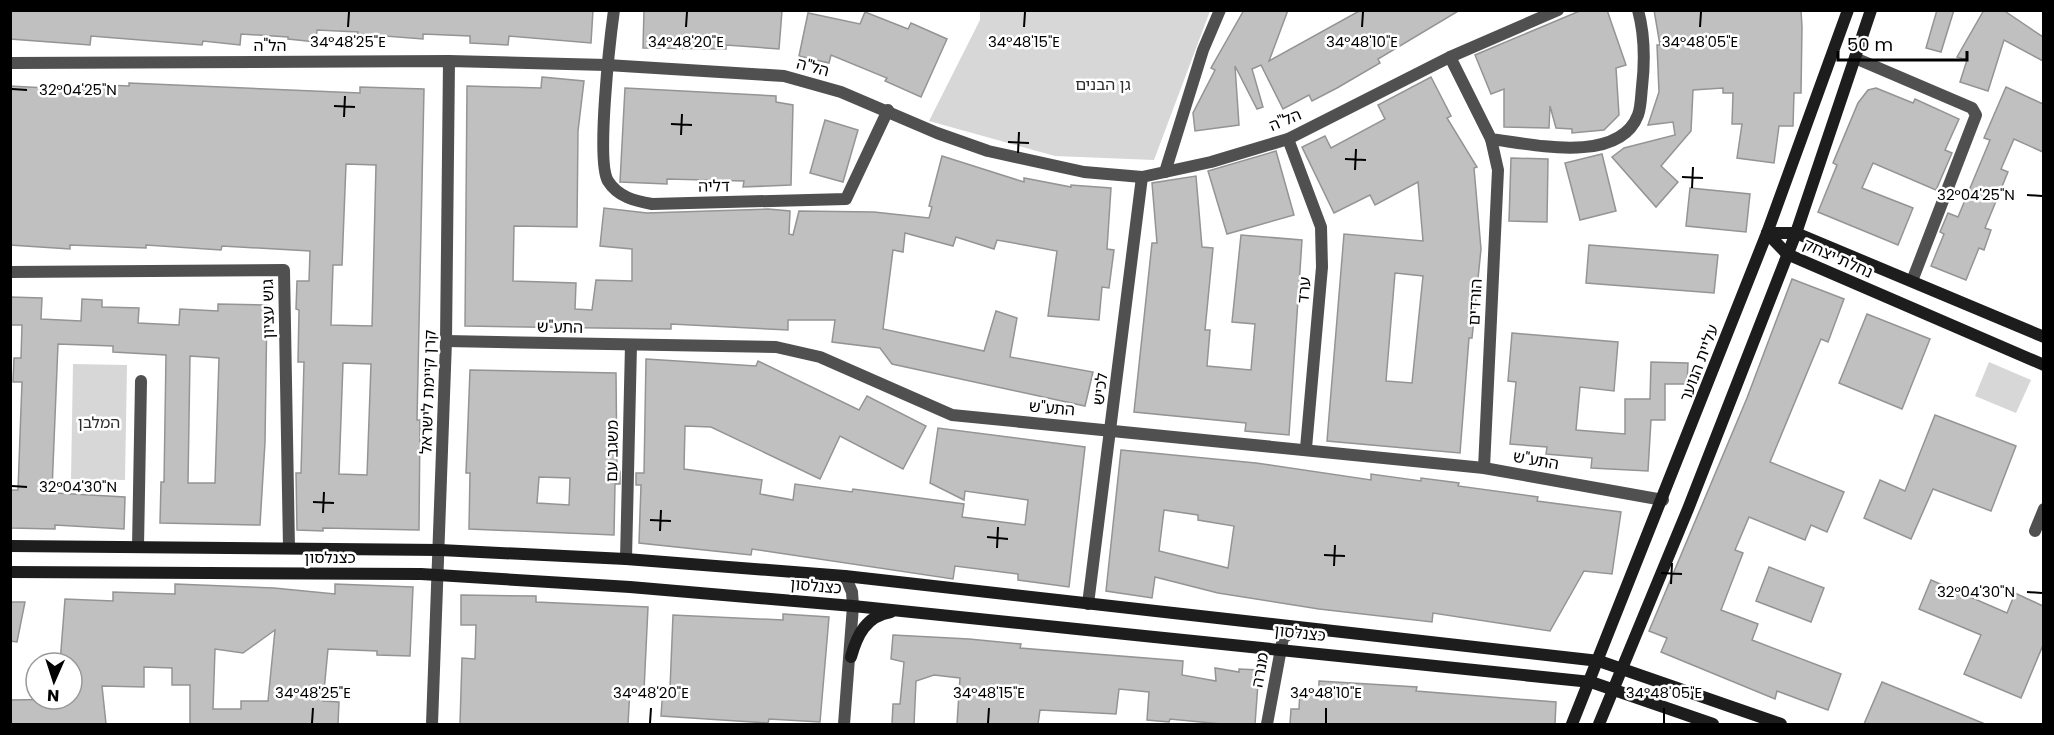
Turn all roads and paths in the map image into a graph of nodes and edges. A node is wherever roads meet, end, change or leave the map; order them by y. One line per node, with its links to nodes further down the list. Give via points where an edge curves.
1 (614, 10): 11 (street)
2 (1220, 10): 15 (street, via 1203,50)
3 (1558, 10): 7 (street, הל"ה)
4 (1638, 10): 14 (street, via 1645,36 1643,81 1638,116 1622,135 1594,147 1555,148)
5 (1848, 10): 17 (street, עליית הנוער)
6 (1871, 10): 8 (street)
7 (1450, 57): 13 (street, הל"ה); 14 (street, הורדים)
8 (1855, 58): 18 (street); 21 (street, via 1972,108 1976,116)
9 (449, 61): 10 (street, הל"ה); 11 (street, הל"ה); 23 (street, קרן קיימת לישראל)
10 (10, 63)
11 (607, 65): 12 (street, הל"ה, via 784,76 842,92); 12 (street, דליה, via 603,162 607,180 631,200 652,204 846,199)
12 (888, 111): 16 (street, הל"ה, via 988,151 1084,172)
13 (1288, 139): 15 (street, הל"ה); 28 (street, ערד, via 1320,227 1322,267)
14 (1491, 139): 29 (street, הורדים, via 1498,170)
15 (1165, 172): 16 (street, הל"ה)
16 (1142, 177): 27 (street, לכיש)
17 (1767, 232): 18 (street, נחלת יצחק); 19 (street, נחלת יצחק); 30 (street, עליית הנוער)
18 (1796, 233): 19 (street); 21 (street, נחלת יצחק)
19 (1787, 254): 25 (street, נחלת יצחק); 48 (street)
20 (10, 272): 35 (street, גוש עציון, via 284,270)
21 (1912, 281): 22 (street, נחלת יצחק)
22 (2043, 337)
23 (446, 341): 24 (street, התע"ש); 36 (street, קרן קיימת לישראל)
24 (631, 345): 27 (street, התע"ש, via 797,350 952,415); 37 (street, משגב עם)
25 (2043, 365)
26 (141, 381): 34 (street)
27 (1111, 430): 28 (street, התע"ש); 41 (street, לכיש)
28 (1306, 448): 29 (street, התע"ש)
29 (1484, 468): 30 (street, התע"ש)
30 (1663, 500): 47 (street, עליית הנוער)
31 (2043, 509): 32 (street)
32 (2036, 531)
33 (10, 546): 34 (street, כצנלסון)
34 (138, 547): 35 (street, כצנלסון)
35 (289, 548): 36 (street, כצנלסון)
36 (440, 550): 37 (street, כצנלסון); 39 (street, קרן קיימת לישראל)
37 (626, 559): 40 (street, כצנלסון)
38 (10, 572): 39 (street, כצנלסון)
39 (439, 576): 42 (street, כצנלסון); 51 (street, קרן קיימת לישראל)
40 (845, 576): 41 (street, כצנלסון); 42 (street)
41 (1088, 604): 44 (street, כצנלסון)
42 (853, 606): 43 (street, כצנלסון); 46 (street)
43 (903, 610): 45 (street, כצנלסון); 46 (street, via 885,613 867,623)
44 (1298, 628): 45 (street, מנרה, via 1286,634); 47 (street, כצנלסון)
45 (1281, 648): 49 (street, כצנלסון); 53 (street, מנרה)
46 (851, 657): 52 (street)
47 (1599, 661): 48 (street, כצנלסון); 49 (street, עליית הנוער)
48 (1622, 668): 50 (street); 57 (street, כצנלסון)
49 (1591, 682): 50 (street, כצנלסון); 54 (street, עליית הנוער)
50 (1614, 689): 55 (street); 56 (street, כצנלסון)
51 (432, 724)
52 (844, 724)
53 (1266, 724)
54 (1572, 724)
55 (1599, 724)
56 (1713, 724)
57 (1781, 724)

